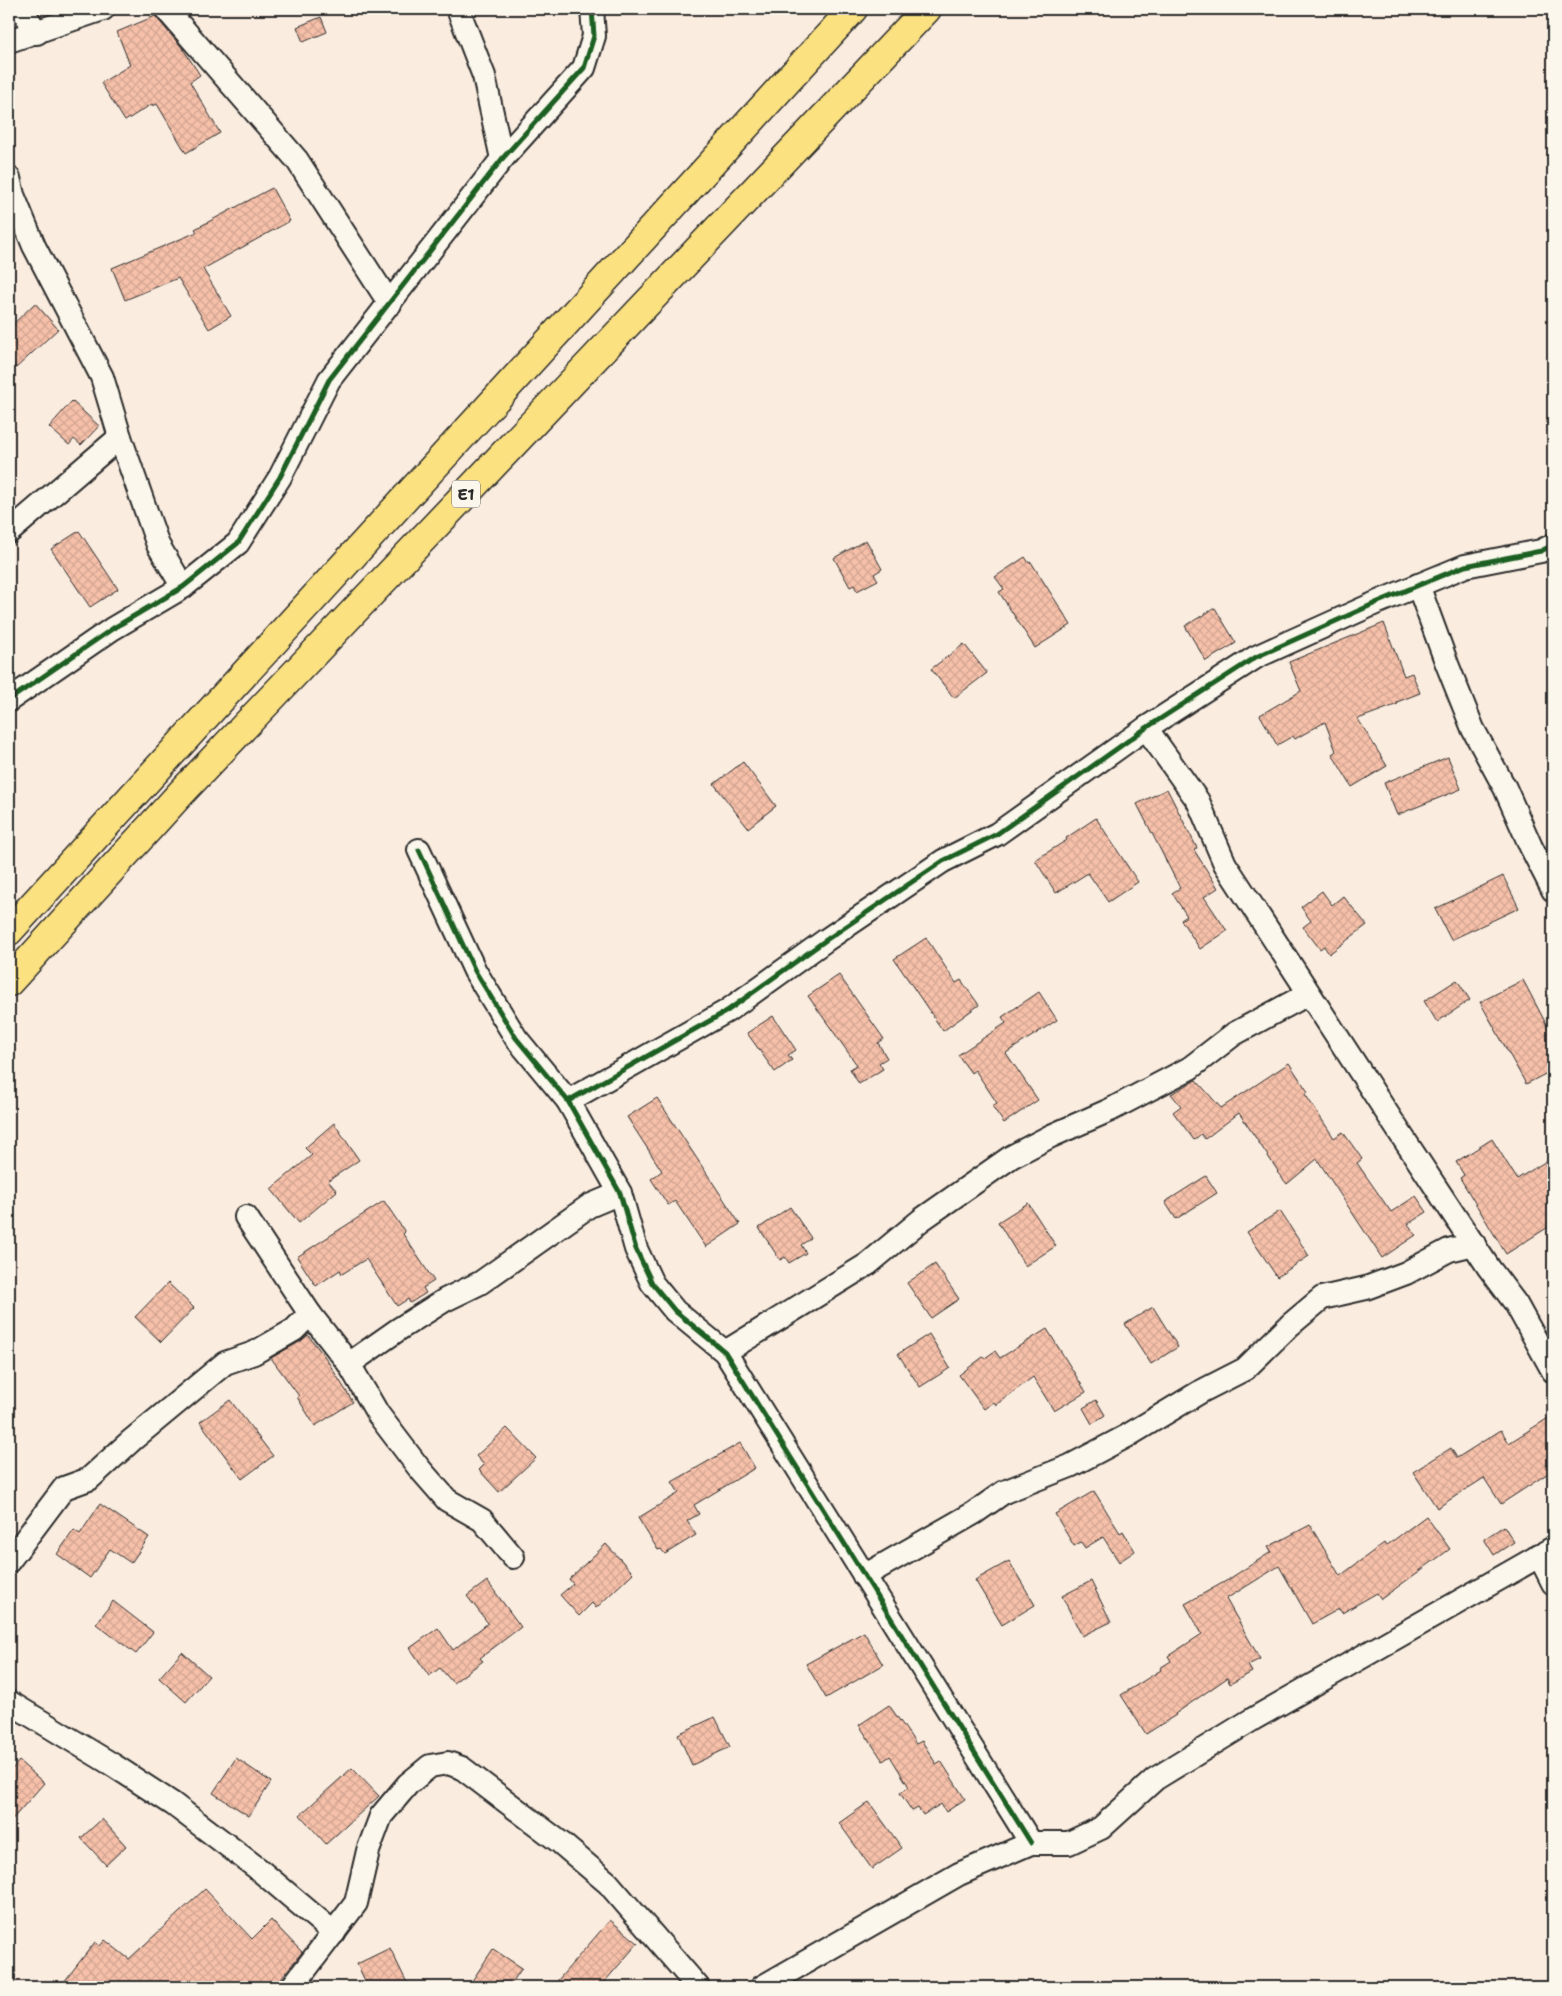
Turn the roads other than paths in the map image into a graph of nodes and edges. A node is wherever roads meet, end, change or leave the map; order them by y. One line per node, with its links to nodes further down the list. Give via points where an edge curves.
1 (22, 9): 8 (street)
2 (103, 9): 8 (street)
3 (166, 9): 12 (street, via 297,160)
4 (458, 9): 10 (street, via 484,76)
5 (592, 9): 10 (street, via 594,36 584,68)
6 (853, 9): 22 (highway, E1)
7 (927, 9): 23 (highway, E1, via 182,792)
8 (37, 33): 9 (street)
9 (9, 41)
10 (502, 159): 12 (street)
11 (9, 178): 13 (street, via 34,246 102,377)
12 (390, 304): 17 (street, via 329,380 280,477 238,543)
13 (120, 437): 14 (street); 17 (street, via 158,545)
14 (9, 532)
15 (1553, 545): 16 (street, via 1541,551 1465,566)
16 (1418, 585): 19 (street, via 1256,657); 21 (street, via 1474,729)
17 (183, 587): 18 (street, via 112,629)
18 (9, 700)
19 (1146, 728): 24 (street, via 1198,801 1225,864); 25 (street, via 997,834 943,861 727,1011)
20 (419, 850): 25 (street, via 475,971 516,1038)
21 (1553, 890)
22 (9, 931)
23 (9, 982)
24 (1308, 994): 28 (street); 30 (street, via 1234,1034 1190,1068 1011,1157 921,1220 868,1264)
25 (568, 1101): 26 (street)
26 (620, 1193): 30 (street, via 636,1249 652,1283 675,1311); 31 (street, via 590,1206 480,1284 445,1300)
27 (246, 1217): 29 (street)
28 (1474, 1244): 32 (street, via 1516,1304); 36 (street, via 1449,1250 1406,1273 1374,1285 1322,1298 1246,1369 1070,1466 1004,1492 974,1513)
29 (310, 1314): 31 (street); 35 (street, via 294,1330 254,1353 225,1363 88,1480 64,1488)
30 (725, 1352): 36 (street)
31 (350, 1364): 34 (street, via 378,1414 419,1468 447,1500 482,1520)
32 (1553, 1371)
33 (1546, 1551): 37 (street); 39 (street, via 1155,1779 1101,1828 1069,1843)
34 (513, 1557)
35 (9, 1560)
36 (864, 1576): 39 (street)
37 (1553, 1583)
38 (9, 1702): 40 (street, via 173,1804 257,1868)
39 (1031, 1842): 43 (street, via 959,1874)
40 (334, 1933): 41 (street); 42 (street, via 356,1903 368,1851 381,1816 408,1784 430,1766 448,1763 462,1768 608,1883)
41 (292, 1987)
42 (698, 1987)
43 (762, 1987)

